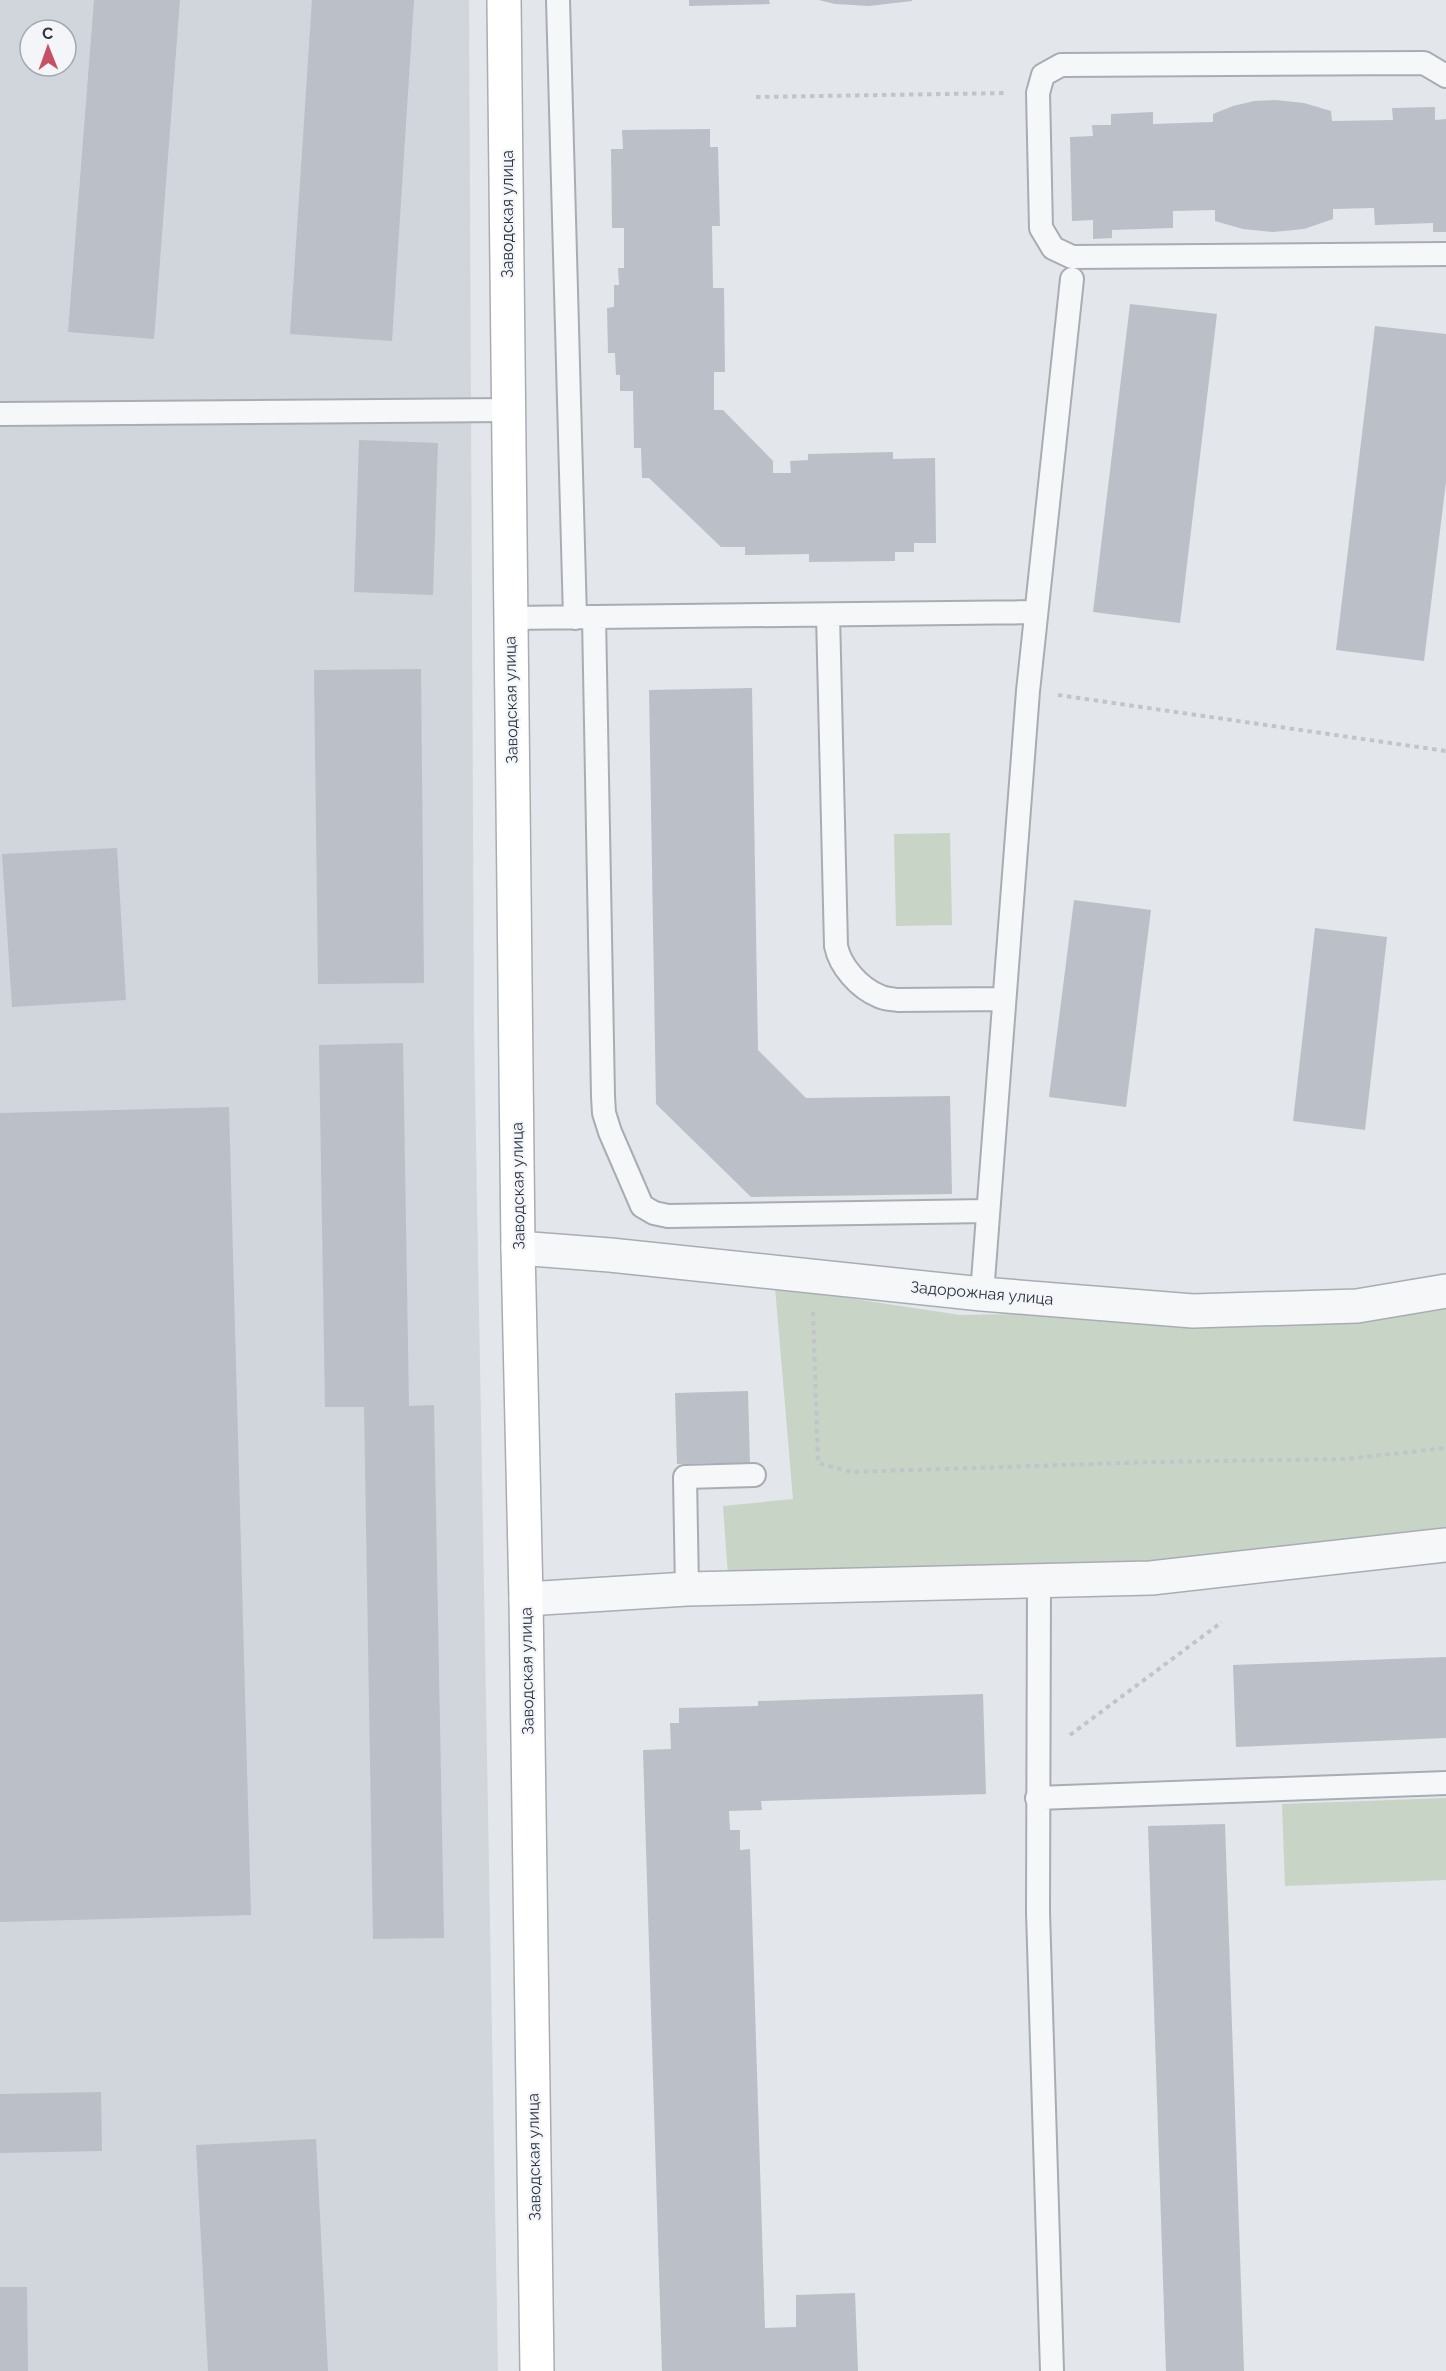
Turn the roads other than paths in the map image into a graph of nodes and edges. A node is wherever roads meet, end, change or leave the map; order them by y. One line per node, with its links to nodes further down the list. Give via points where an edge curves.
1 (504, 0): 6 (street, Заводская улица)
2 (558, 0): 11 (lane)
3 (1446, 76): 4 (lane, via 1424,63 1061,65 1043,75 1038,93 1041,228 1053,248 1072,257)
4 (1446, 254)
5 (1072, 279): 8 (lane)
6 (508, 410): 7 (lane); 10 (street, Заводская улица)
7 (0, 414)
8 (1036, 612): 9 (lane); 12 (lane)
9 (828, 615): 11 (lane); 12 (lane, via 838,958 867,990 880,997)
10 (510, 618): 11 (lane); 14 (street, Заводская улица)
11 (584, 618): 13 (lane, via 604,1113 642,1206 668,1216)
12 (1004, 999): 13 (lane)
13 (988, 1211): 16 (lane)
14 (518, 1248): 16 (street, Задорожная улица); 21 (street, Заводская улица)
15 (1446, 1291): 16 (street, Задорожная улица, via 1357,1306 1193,1311)
16 (982, 1294)
17 (754, 1475): 20 (lane, via 685,1477)
18 (1446, 1545): 19 (street, via 1151,1578)
19 (1039, 1581): 20 (street); 23 (lane)
20 (687, 1589): 21 (street)
21 (526, 1599): 24 (street, Заводская улица)
22 (1446, 1783): 23 (lane)
23 (1037, 1798): 25 (lane)
24 (537, 2371)
25 (1052, 2371)

